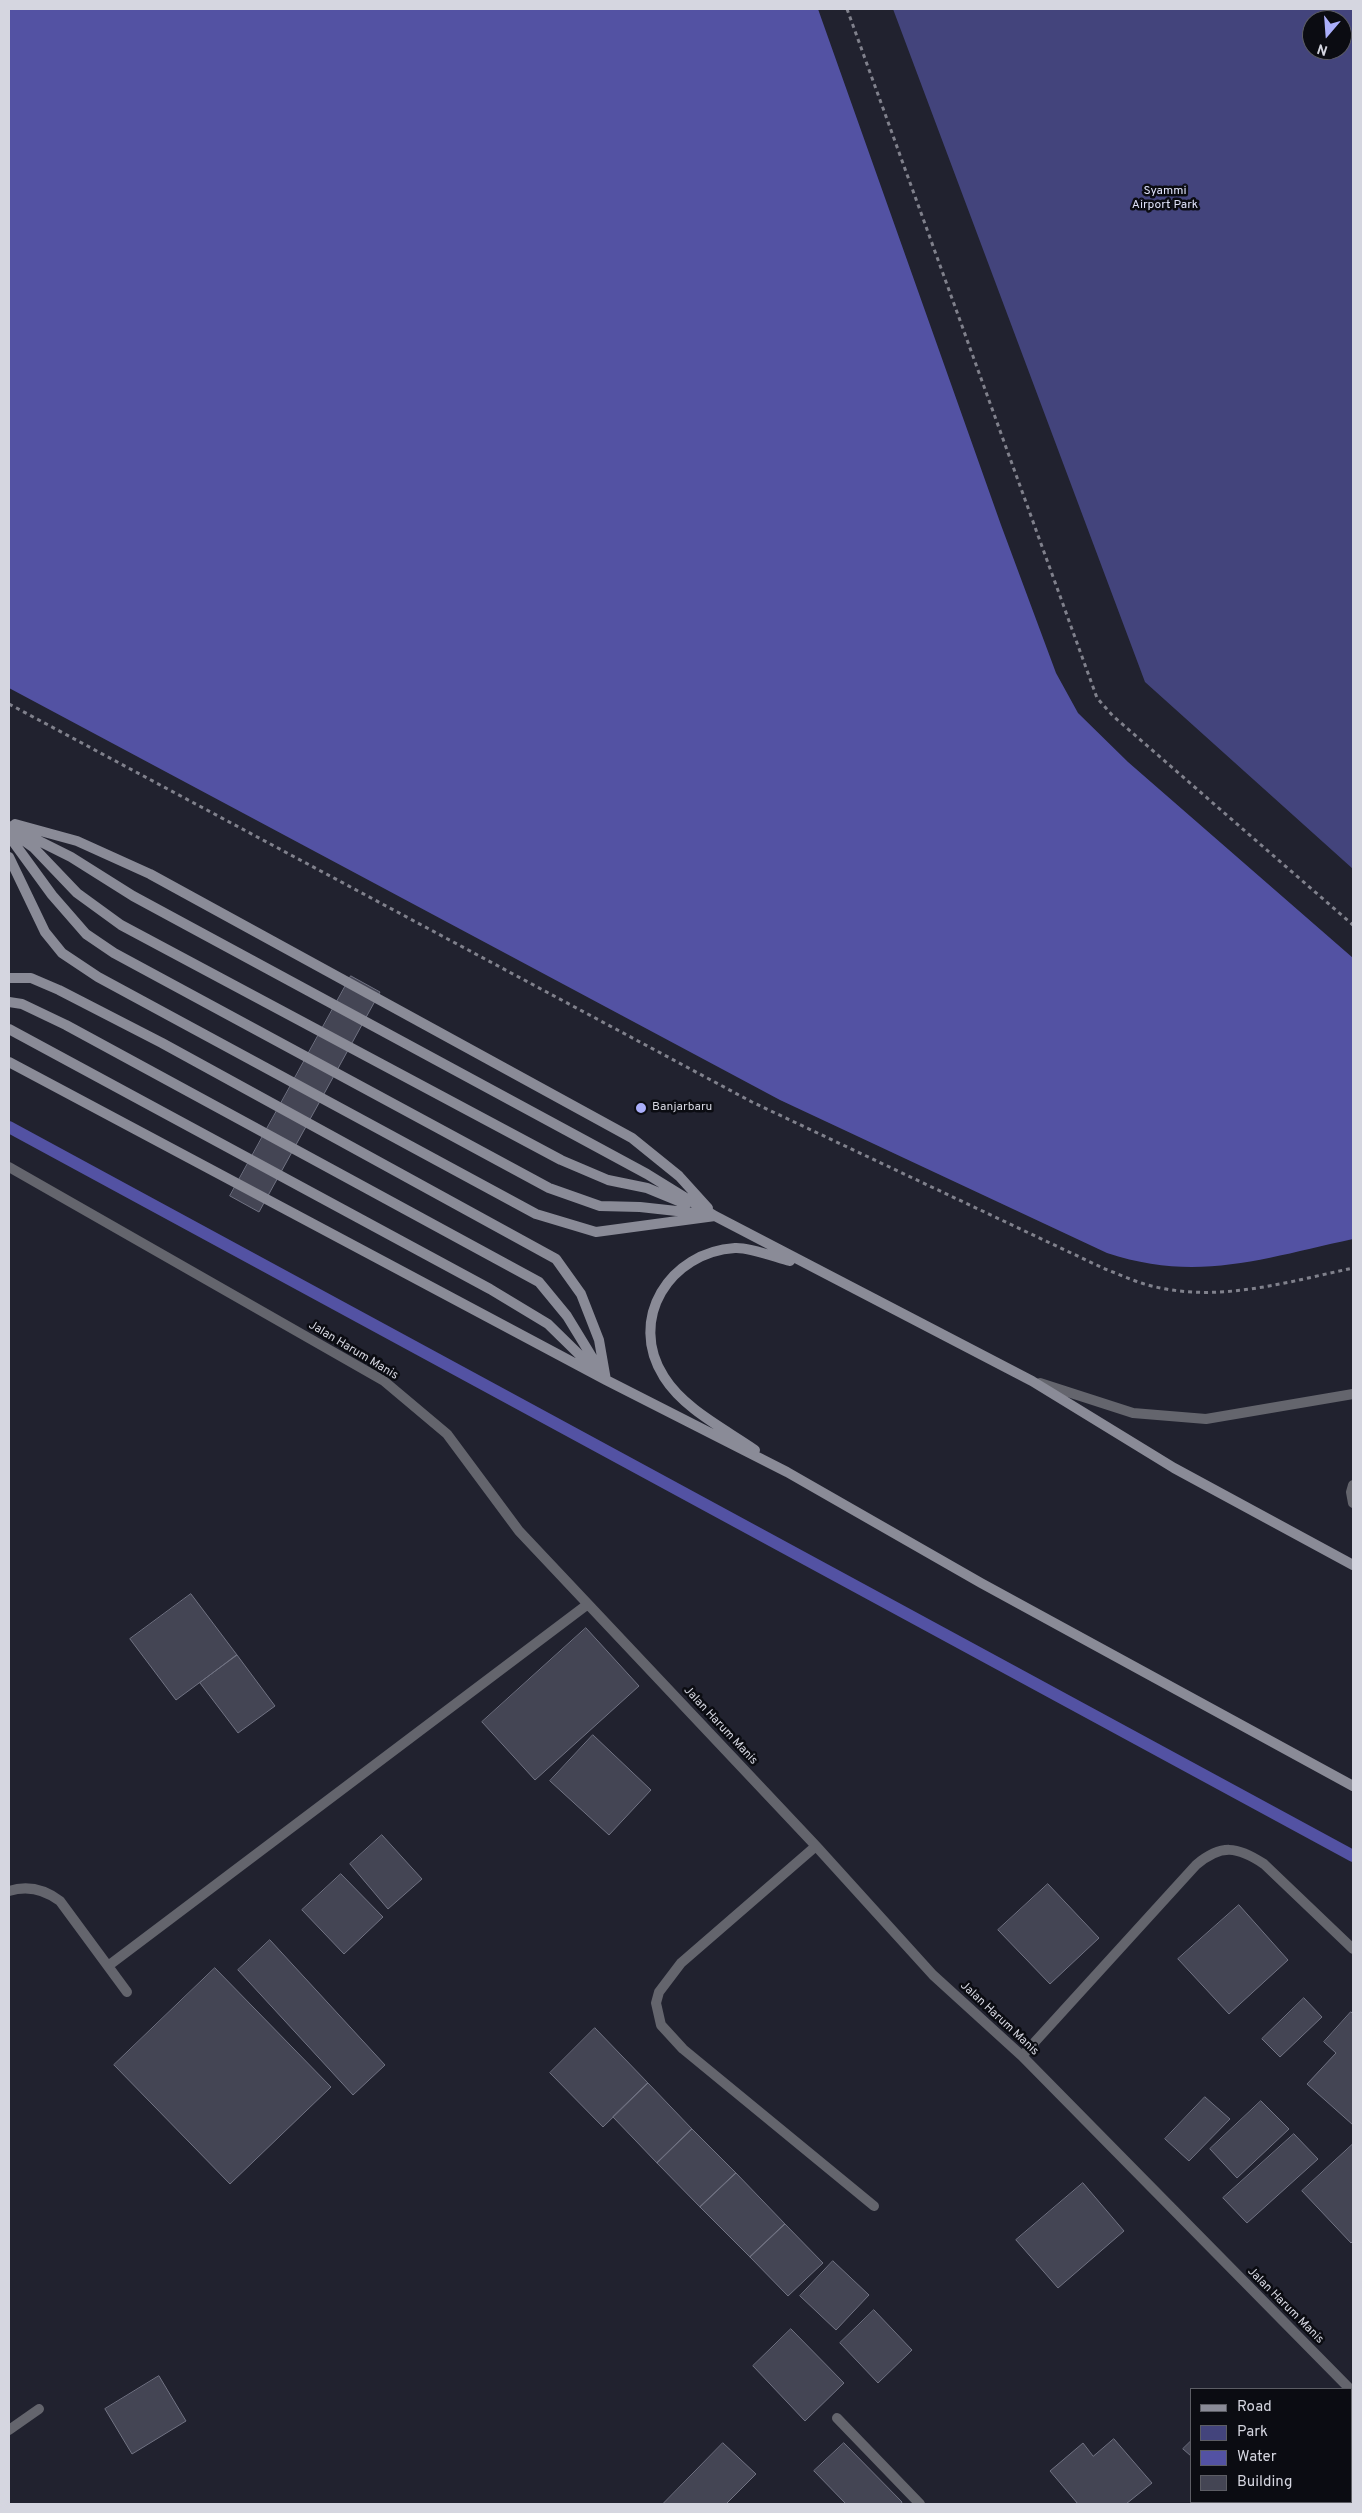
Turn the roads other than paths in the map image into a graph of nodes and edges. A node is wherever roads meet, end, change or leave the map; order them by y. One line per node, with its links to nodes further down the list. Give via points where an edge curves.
1 (9, 822): 10 (street, via 77,841 150,874 632,1138 679,1176)
2 (9, 828): 10 (street, via 71,857 142,900 647,1174); 10 (street, via 34,848 78,893 121,925 561,1160 608,1180 647,1188)
3 (9, 836): 10 (street, via 52,895 86,934 114,953 532,1179 600,1206)
4 (9, 857): 10 (street, via 45,932 62,953 98,977 536,1214 596,1232)
5 (9, 978): 12 (street, via 31,978 68,994 556,1259 582,1294 599,1340)
6 (9, 1002): 12 (street, via 22,1004 66,1025 539,1282 567,1316)
7 (9, 1029): 12 (street, via 490,1289 548,1324)
8 (9, 1062): 12 (street)
9 (9, 1167): 19 (street, Jalan Harum Manis, via 384,1381 447,1434 519,1531)
10 (715, 1216): 11 (street)
11 (813, 1268): 13 (street); 15 (street, via 736,1248 698,1257 671,1278 661,1292 651,1318 652,1348 664,1377 688,1404)
12 (606, 1380): 15 (street)
13 (1032, 1381): 14 (street, via 1133,1413 1206,1419); 18 (street, via 1174,1468)
14 (1353, 1394)
15 (786, 1472): 20 (street, via 981,1583)
16 (1353, 1484): 17 (street)
17 (1353, 1503)
18 (1353, 1565)
19 (588, 1604): 21 (street, Jalan Harum Manis); 24 (street)
20 (1353, 1786)
21 (816, 1846): 26 (street, Jalan Harum Manis, via 932,1975); 27 (street, via 681,1963 659,1992 656,2003 661,2025 683,2049)
22 (9, 1891): 24 (street, via 23,1887 48,1892 60,1901)
23 (1353, 1950): 26 (street, via 1264,1864 1231,1849 1210,1853)
24 (108, 1966): 25 (street)
25 (127, 1992)
26 (1022, 2056): 28 (street, Jalan Harum Manis)
27 (874, 2206)
28 (1349, 2388)
29 (39, 2409): 31 (street)
30 (837, 2418): 32 (street)
31 (9, 2430)
32 (920, 2504)

